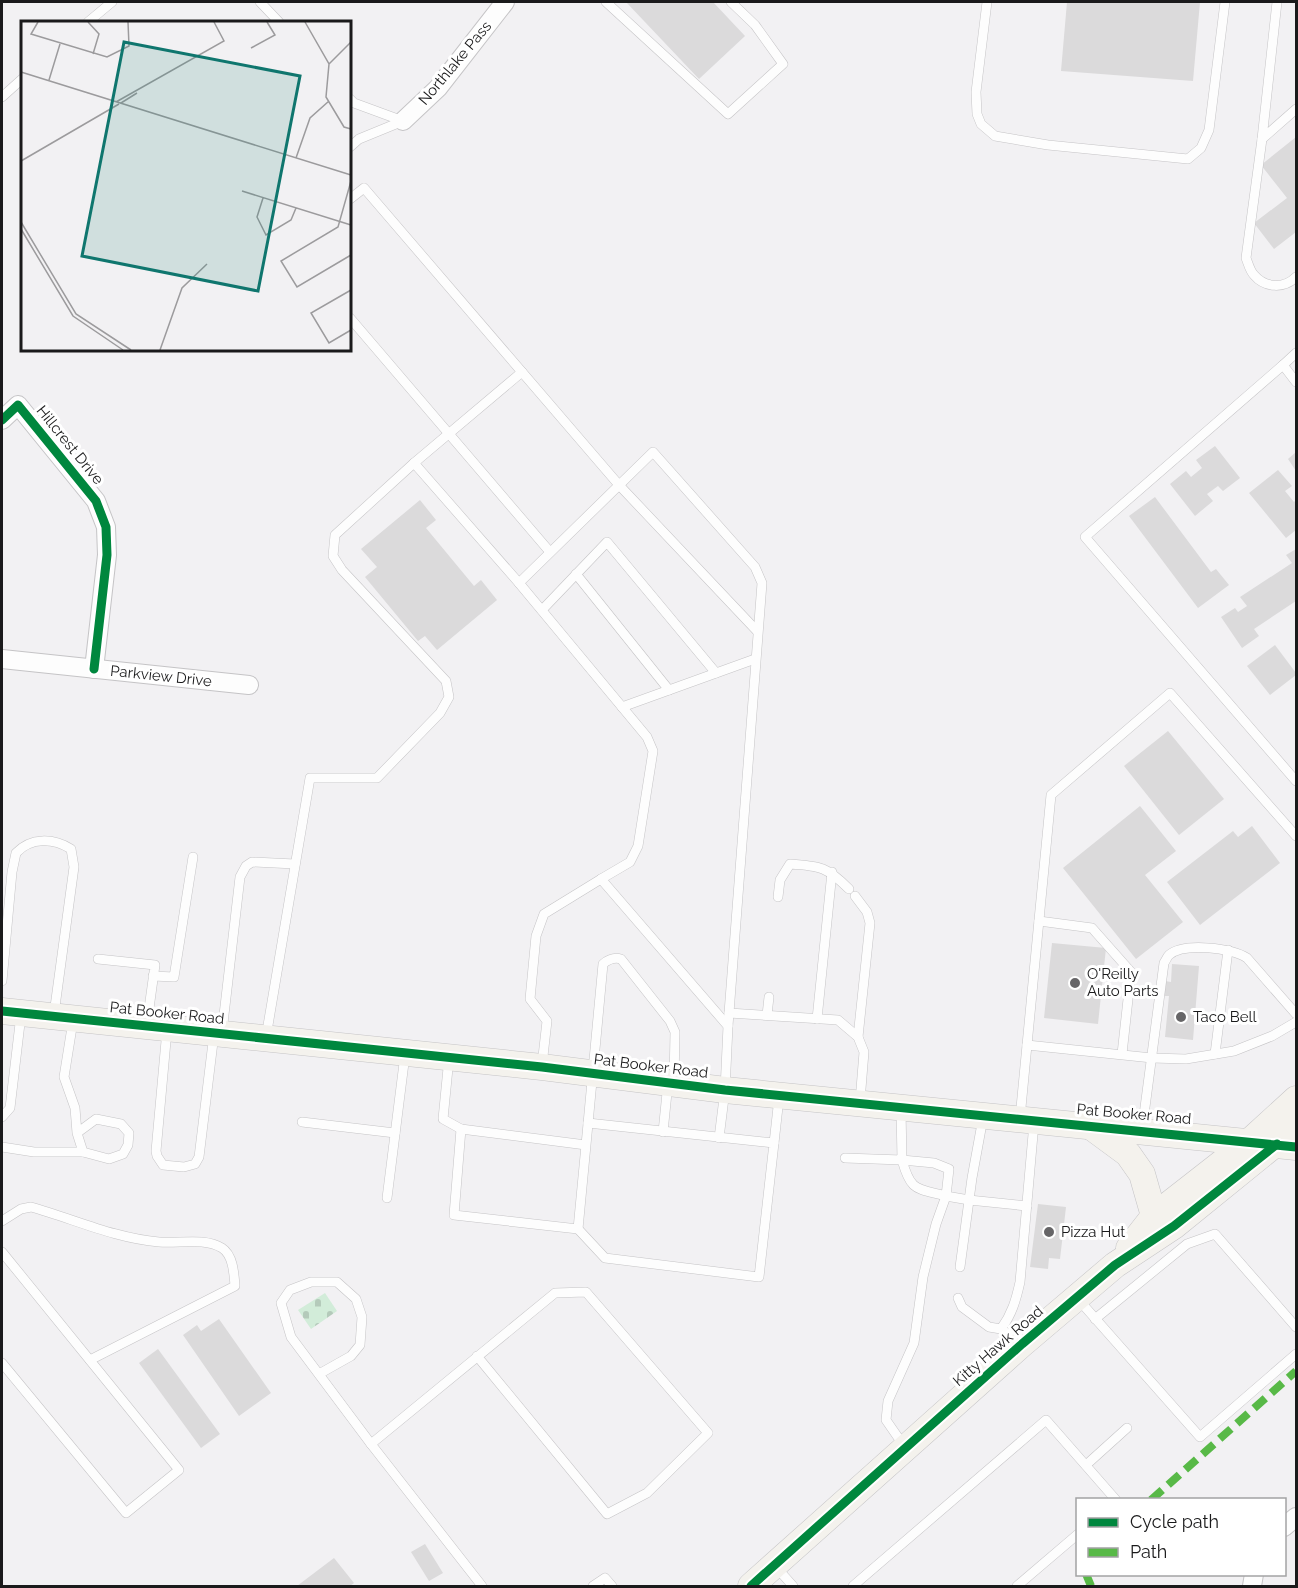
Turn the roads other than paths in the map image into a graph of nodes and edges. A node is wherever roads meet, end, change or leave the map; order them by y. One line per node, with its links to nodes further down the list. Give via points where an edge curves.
1 (110, 2): 9 (lane)
2 (260, 2): 10 (lane)
3 (505, 2): 15 (street, Northlake Pass, via 438,88)
4 (606, 2): 5 (lane, via 728,114 783,64 755,25)
5 (731, 2)
6 (987, 2): 7 (lane, via 976,92 981,124 995,136 1188,159 1201,148 1209,130)
7 (1225, 2)
8 (1277, 2): 16 (lane)
9 (89, 21)
10 (278, 21)
11 (21, 80): 12 (lane)
12 (2, 97)
13 (351, 100): 15 (lane)
14 (1296, 109): 16 (lane)
15 (403, 122): 17 (lane, via 359,139)
16 (1262, 139): 19 (lane, via 1246,258 1254,275 1269,285 1289,284)
17 (351, 146)
18 (351, 198): 23 (lane, via 364,188)
19 (1296, 277)
20 (351, 319): 26 (lane)
21 (1296, 352): 22 (lane)
22 (1283, 365): 24 (lane); 41 (lane, via 1085,537)
23 (522, 372): 26 (lane); 28 (lane)
24 (1296, 382)
25 (2, 420): 36 (street, Hillcrest Drive, via 18,405 96,501 106,527 107,555)
26 (449, 434): 27 (lane); 29 (lane)
27 (414, 463): 31 (lane); 44 (lane, via 335,535 333,556 446,681 449,697 440,713 377,778 310,778)
28 (619, 485): 29 (lane); 33 (lane); 33 (lane, via 653,452 755,567 762,583)
29 (550, 552): 31 (lane)
30 (576, 574): 32 (lane); 37 (lane, via 607,542); 39 (lane)
31 (519, 583): 32 (lane)
32 (542, 609): 40 (lane)
33 (758, 631): 35 (lane)
34 (2, 659): 36 (street, Parkview Drive)
35 (755, 659): 37 (lane); 55 (lane)
36 (94, 669): 38 (street, Parkview Drive)
37 (716, 673): 39 (lane)
38 (249, 685)
39 (669, 690): 40 (lane)
40 (622, 707): 46 (lane, via 647,737 653,751 638,846 630,862)
41 (1296, 781)
42 (1296, 836): 48 (lane, via 1170,693 1051,795)
43 (193, 857): 51 (lane, via 174,977)
44 (295, 864): 63 (lane, via 257,860 246,866 240,877); 65 (lane)
45 (832, 872): 47 (lane, via 790,864 780,880); 59 (lane); 64 (lane, via 867,912 870,922)
46 (601, 879): 61 (lane); 72 (lane, via 544,914 536,936 530,999 547,1021)
47 (778, 897)
48 (1039, 921): 66 (lane); 68 (lane, via 1092,928 1131,972)
49 (1228, 950): 56 (lane, via 1247,958); 69 (lane); 71 (lane, via 1187,948 1170,954 1164,963)
50 (98, 959): 51 (lane, via 154,965)
51 (153, 976): 62 (lane)
52 (2, 981): 58 (lane, via 16,853 34,840 60,842 71,849 74,867)
53 (769, 997): 57 (lane)
54 (11, 1012): 58 (main road, Pat Booker Road); 75 (lane)
55 (729, 1013): 57 (lane); 61 (lane)
56 (1296, 1014)
57 (767, 1015): 59 (lane)
58 (64, 1017): 62 (main road, Pat Booker Road); 92 (lane, via 64,1077 75,1108)
59 (817, 1019): 64 (lane, via 838,1020)
60 (1296, 1022): 69 (lane, via 1272,1036)
61 (728, 1026): 76 (lane)
62 (157, 1027): 63 (main road, Pat Booker Road); 63 (lane, via 156,1133 157,1156 163,1165 184,1167 195,1164 199,1157)
63 (218, 1033): 65 (main road, Pat Booker Road)
64 (858, 1037): 80 (lane, via 864,1052)
65 (266, 1038): 67 (main road, Pat Booker Road)
66 (1027, 1045): 68 (lane); 84 (lane)
67 (405, 1053): 70 (main road, Pat Booker Road); 93 (lane)
68 (1122, 1053): 71 (lane)
69 (1215, 1054): 71 (lane, via 1186,1059)
70 (449, 1057): 72 (main road, Pat Booker Road); 89 (lane, via 443,1119)
71 (1152, 1058): 90 (lane)
72 (542, 1067): 73 (main road, Pat Booker Road)
73 (592, 1073): 74 (main road, Pat Booker Road); 74 (lane, via 603,964 616,957 621,958 675,1032); 86 (lane)
74 (671, 1083): 76 (main road, Pat Booker Road); 91 (lane)
75 (11, 1087): 77 (lane); 83 (lane, via 10,1108)
76 (725, 1090): 78 (main road, Pat Booker Road); 94 (lane)
77 (2, 1092)
78 (779, 1096): 80 (main road, Pat Booker Road); 96 (lane)
79 (1296, 1099): 95 (main road, Kitty Hawk Road)
80 (860, 1103): 81 (main road, Pat Booker Road)
81 (901, 1107): 82 (main road, Pat Booker Road); 102 (lane)
82 (983, 1115): 84 (main road, Pat Booker Road); 105 (lane)
83 (2, 1117)
84 (1027, 1119): 87 (main road, Pat Booker Road); 106 (lane)
85 (303, 1122): 93 (lane)
86 (588, 1123): 91 (lane); 97 (lane)
87 (1090, 1125): 90 (main road, Pat Booker Road); 107 (main road, via 1128,1154 1142,1174)
88 (1296, 1127): 98 (main road, Kitty Hawk Road)
89 (461, 1129): 97 (lane); 109 (lane, via 454,1215)
90 (1142, 1130): 95 (main road, Pat Booker Road)
91 (663, 1132): 94 (lane)
92 (77, 1133): 100 (lane); 100 (lane, via 96,1119 121,1124 129,1133 123,1154 109,1159)
93 (395, 1133): 104 (lane)
94 (719, 1138): 96 (lane)
95 (1250, 1141): 98 (main road, Pat Booker Road); 107 (main road, Kitty Hawk Road)
96 (774, 1143): 109 (lane, via 759,1277 606,1258)
97 (586, 1144): 109 (lane)
98 (1287, 1145): 111 (main road, Kitty Hawk Road)
99 (2, 1147): 100 (lane, via 34,1152)
100 (83, 1152)
101 (845, 1158): 102 (lane)
102 (902, 1160): 103 (lane, via 908,1180 916,1188); 103 (lane, via 934,1163 949,1169)
103 (946, 1196): 105 (lane); 126 (lane, via 924,1277 914,1343 888,1401 886,1420)
104 (387, 1198)
105 (969, 1200): 106 (lane); 112 (lane)
106 (1027, 1206): 117 (lane, via 1016,1303)
107 (1154, 1216): 111 (main road, Kitty Hawk Road)
108 (2, 1221): 121 (lane, via 31,1207 124,1238 160,1243 205,1242 227,1252 235,1286)
109 (578, 1229)
110 (2, 1252): 121 (lane)
111 (1115, 1264): 114 (main road, Kitty Hawk Road)
112 (960, 1267)
113 (958, 1298): 117 (lane, via 962,1306 989,1327)
114 (1077, 1298): 115 (lane); 118 (main road, Kitty Hawk Road)
115 (1095, 1319): 116 (lane, via 1187,1244 1215,1234); 119 (lane, via 1200,1437)
116 (1296, 1327)
117 (1001, 1329): 118 (lane)
118 (1022, 1344): 126 (main road, Kitty Hawk Road)
119 (1296, 1354)
120 (477, 1356): 120 (lane, via 607,1514 648,1493 708,1432 586,1292 555,1293); 125 (lane)
121 (90, 1360): 122 (lane, via 179,1470 126,1513)
122 (2, 1363)
123 (319, 1374): 123 (lane, via 351,1356 360,1345 362,1317 356,1299 337,1282 311,1282 290,1290 281,1303 291,1336); 125 (lane)
124 (1127, 1428): 127 (lane)
125 (371, 1444): 131 (lane)
126 (906, 1448): 130 (main road, Kitty Hawk Road)
127 (1086, 1465): 128 (lane); 136 (lane, via 1046,1420)
128 (1114, 1498)
129 (1076, 1535): 137 (lane)
130 (775, 1566): 134 (main road, Kitty Hawk Road); 135 (lane)
131 (482, 1587)
132 (593, 1587): 133 (lane, via 605,1578)
133 (612, 1587)
134 (751, 1587)
135 (793, 1587)
136 (853, 1587)
137 (1017, 1587)

